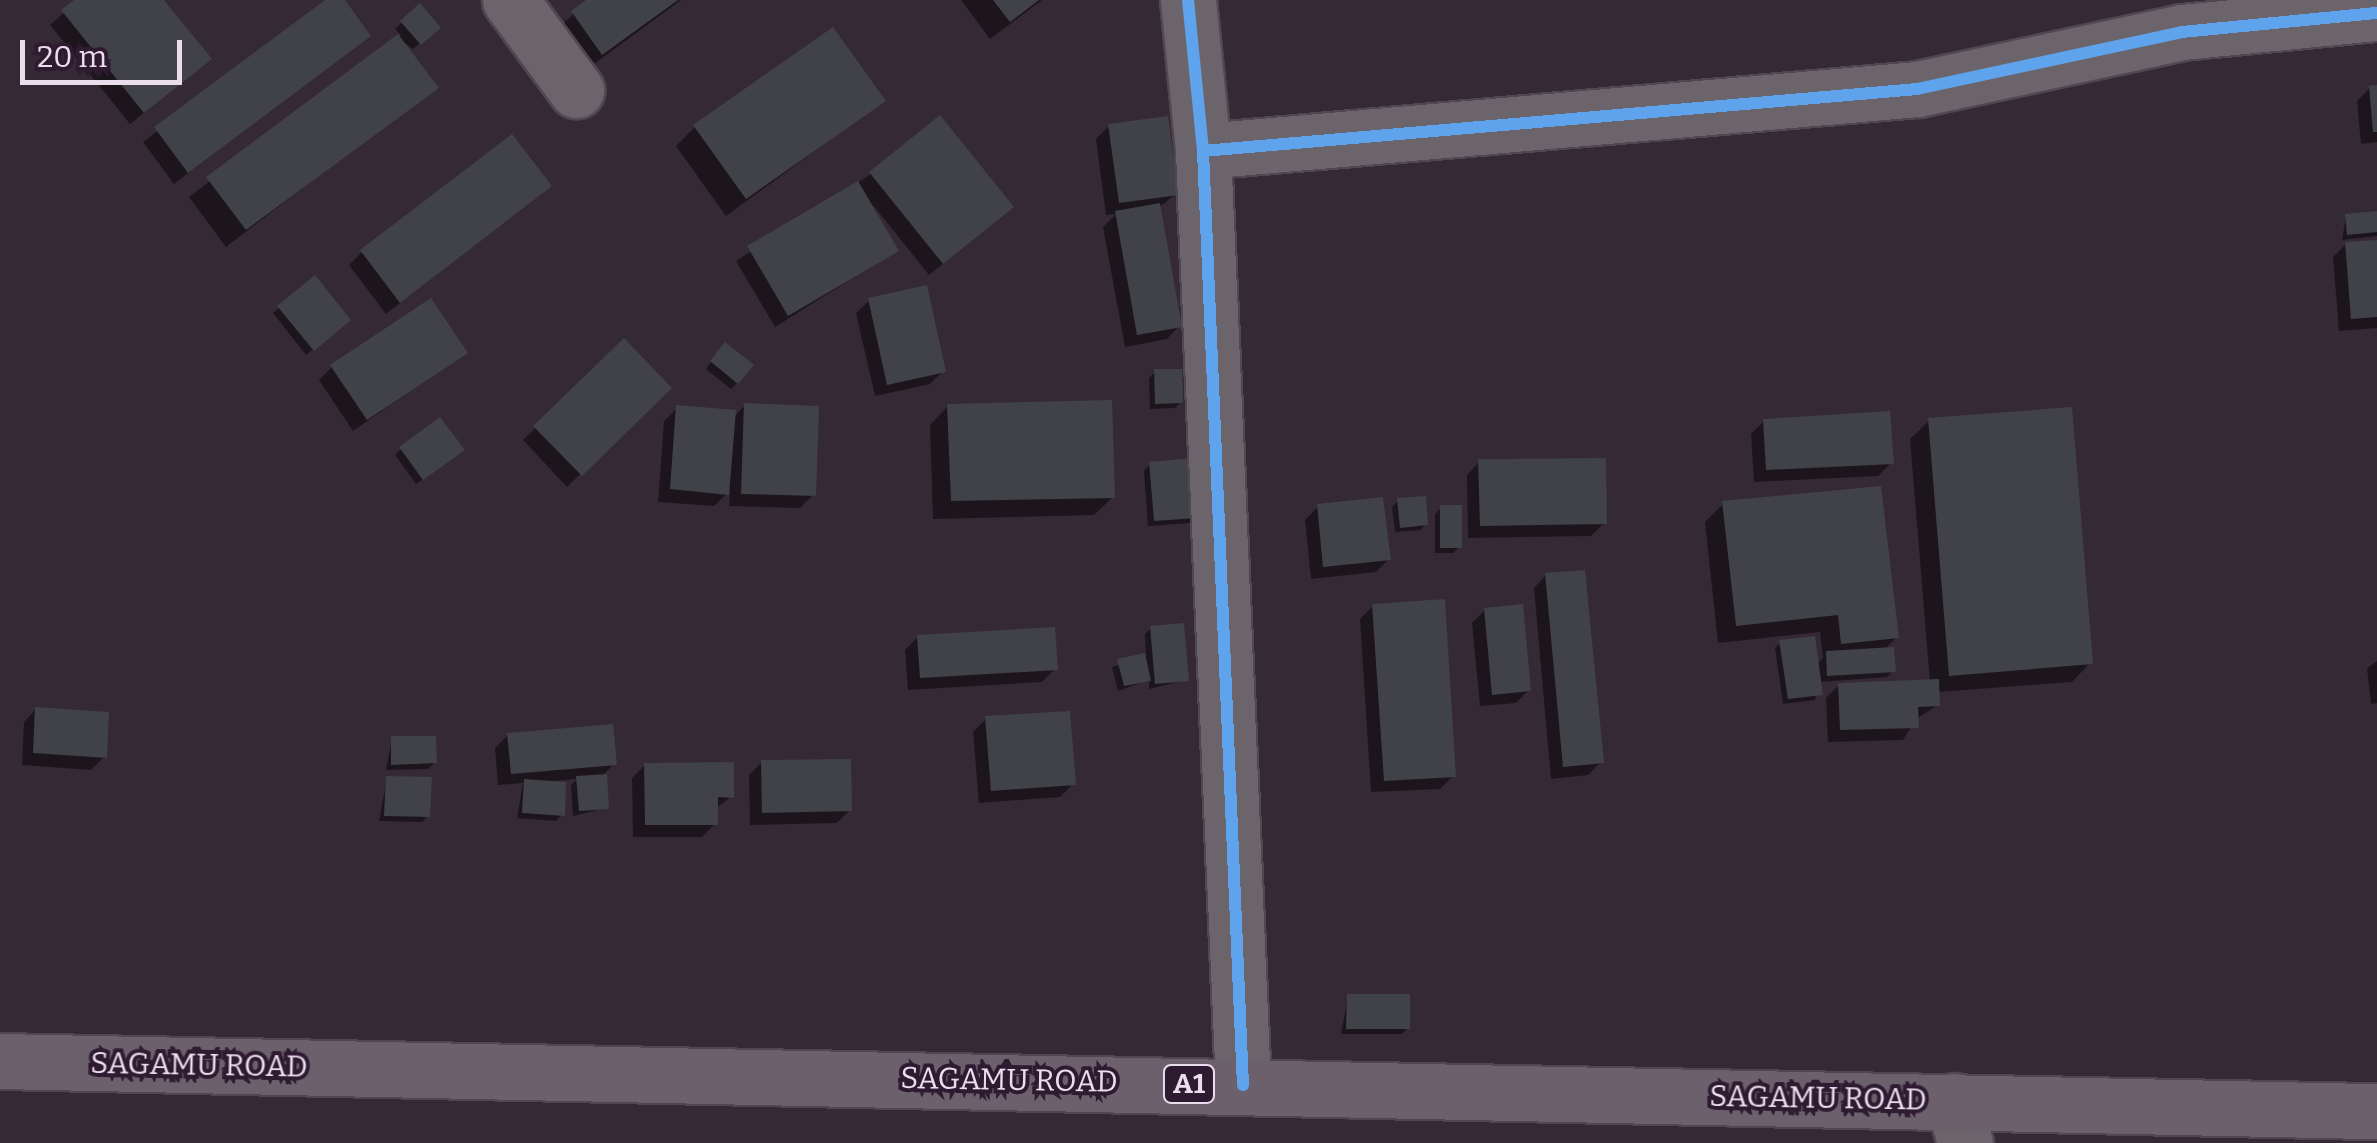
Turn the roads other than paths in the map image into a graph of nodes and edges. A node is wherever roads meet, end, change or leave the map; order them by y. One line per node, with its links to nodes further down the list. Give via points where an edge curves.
1 (510, 0): 4 (street)
2 (1188, 0): 5 (street)
3 (2377, 14): 5 (street, via 2182,32 1917,89)
4 (576, 90)
5 (1203, 150): 7 (street)
6 (0, 1061): 7 (highway, SAGAMU ROAD / A1)
7 (1243, 1085): 9 (highway, SAGAMU ROAD / A1)
8 (2377, 1111): 9 (highway, SAGAMU ROAD / A1)
9 (1960, 1122)

